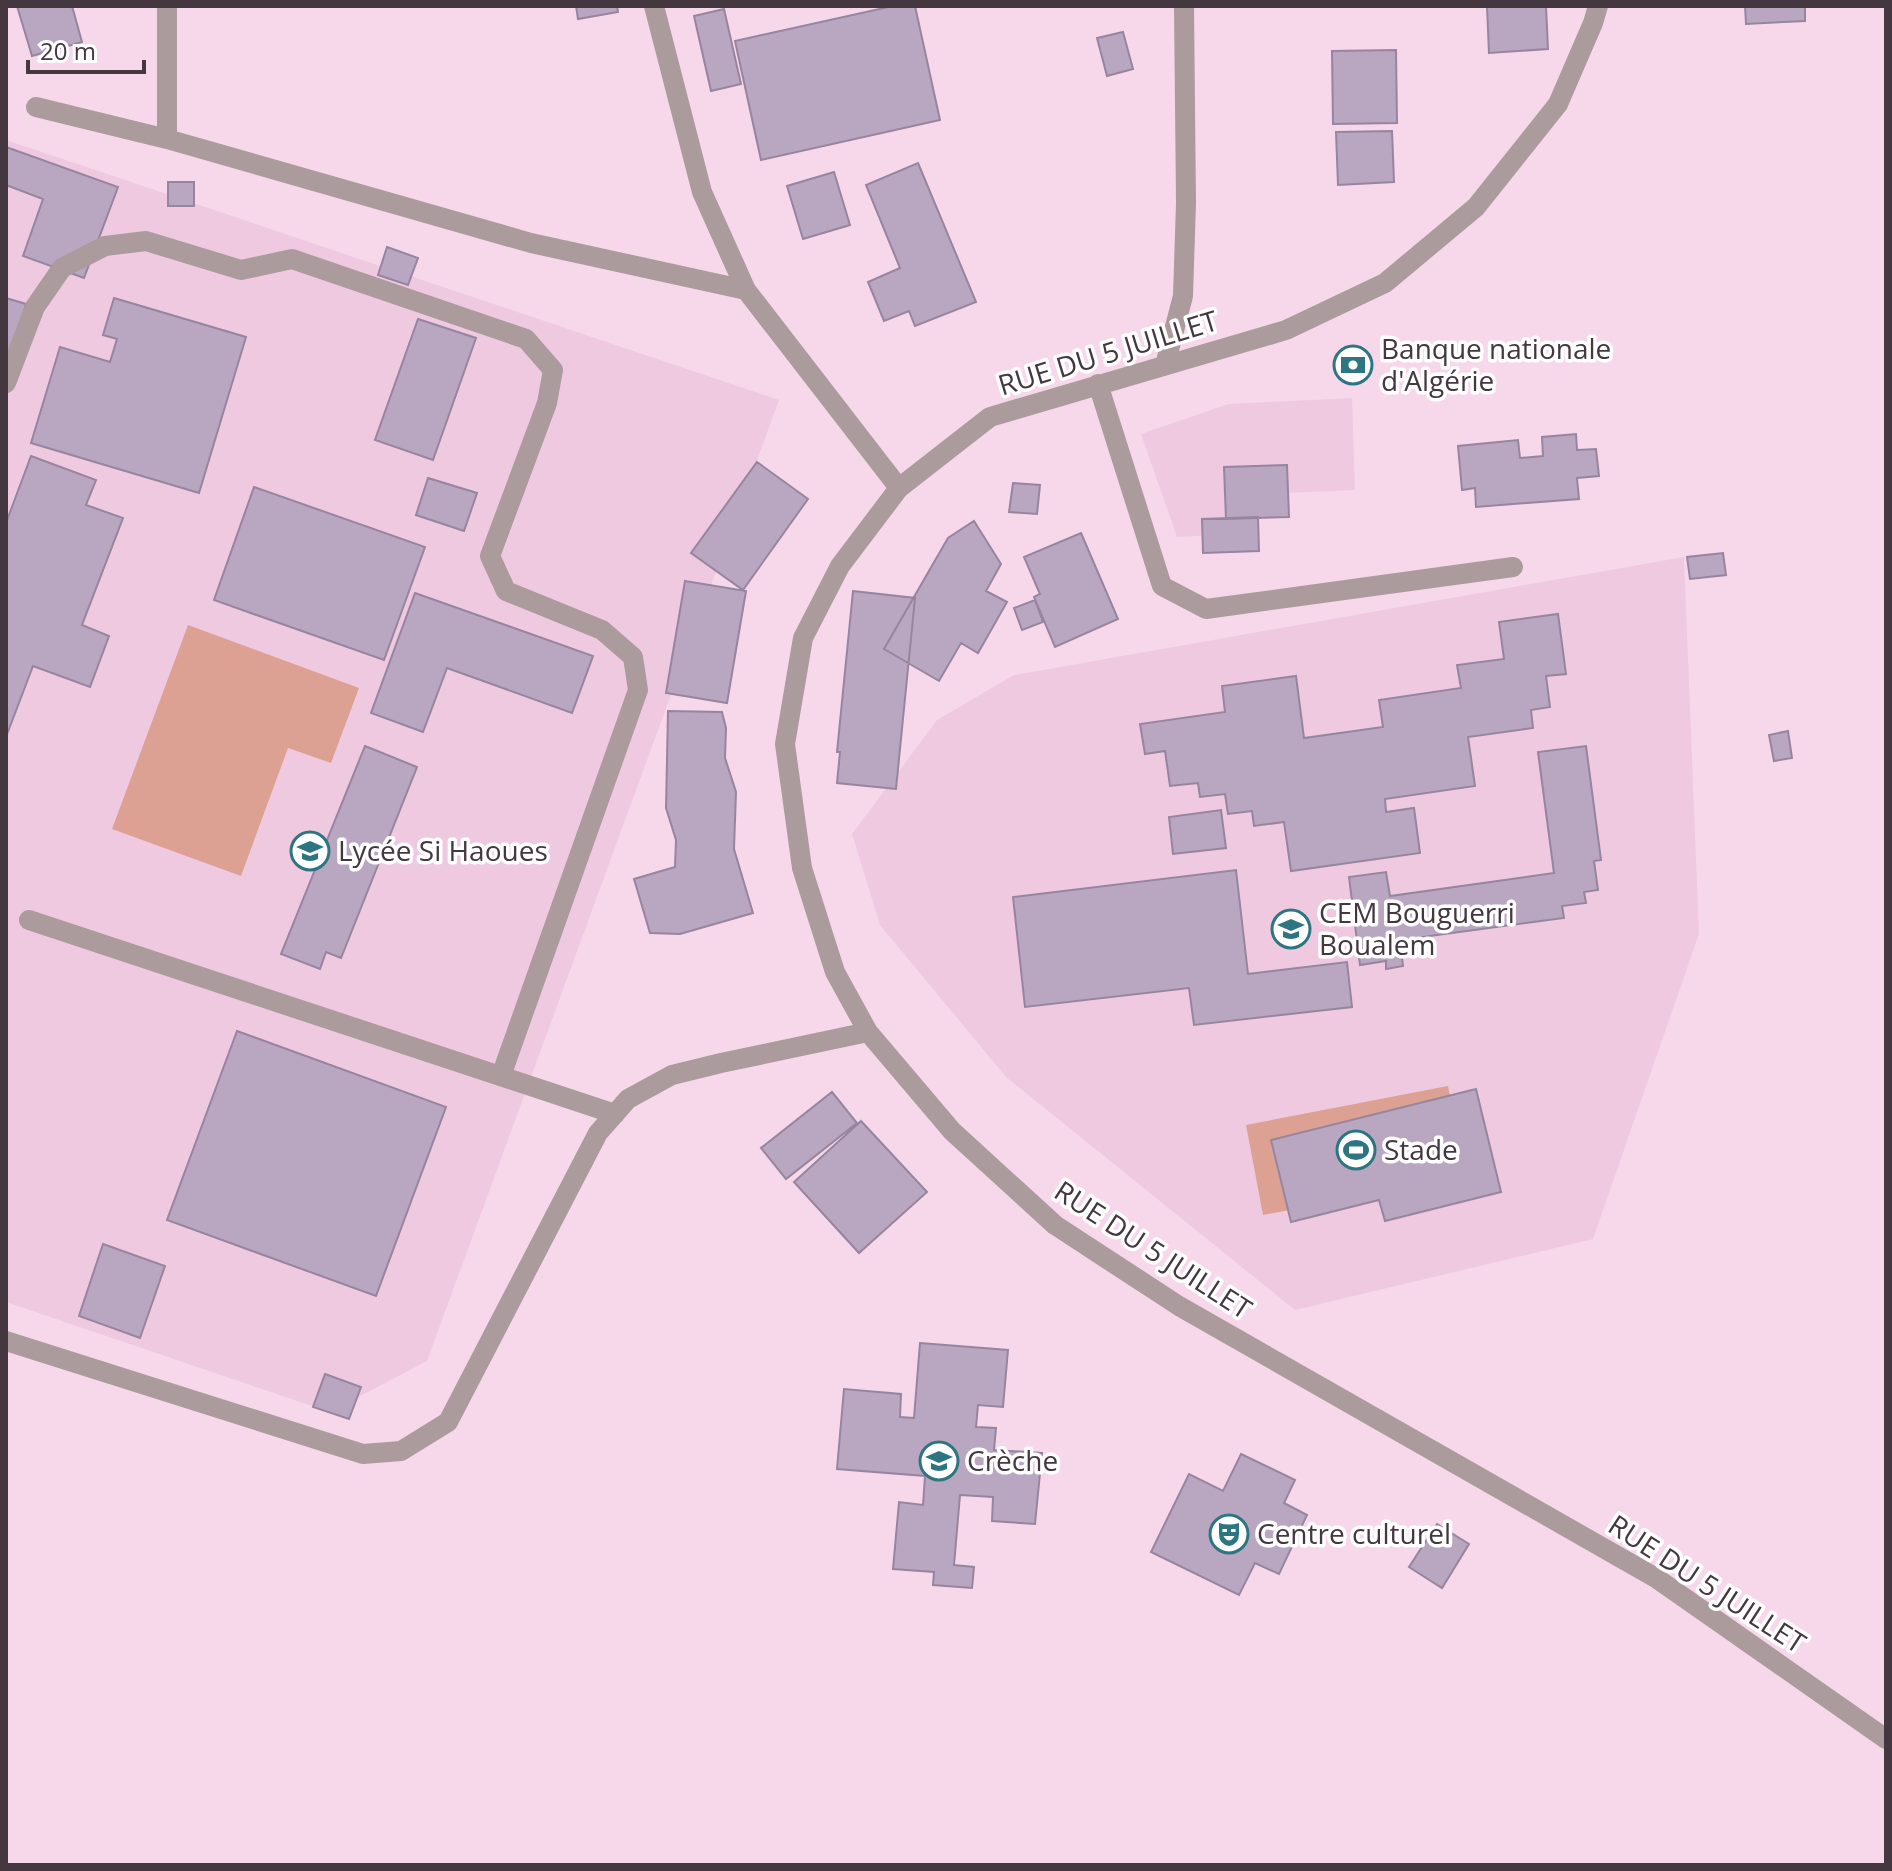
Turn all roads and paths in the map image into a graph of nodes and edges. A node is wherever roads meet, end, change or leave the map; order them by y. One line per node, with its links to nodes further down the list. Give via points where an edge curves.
1 (167, 6): 6 (street)
2 (654, 6): 7 (street, via 702,192)
3 (1184, 6): 8 (street, via 1183,296)
4 (1598, 6): 8 (street, RUE DU 5 JUILLET, via 1558,104 1476,207 1385,283 1286,330)
5 (36, 107): 6 (street)
6 (167, 139): 7 (street, via 531,243)
7 (746, 290): 11 (street)
8 (1165, 365): 10 (street, RUE DU 5 JUILLET)
9 (6, 383): 15 (street, via 35,307 62,268 105,246 146,241 241,270 292,259 526,339 553,370 547,403 490,556 506,591 602,630 633,657 638,690)
10 (1098, 384): 11 (street, RUE DU 5 JUILLET, via 990,417); 12 (street, via 1162,586 1206,609)
11 (899, 488): 14 (street, RUE DU 5 JUILLET, via 840,566 803,638 785,744 802,868 835,972)
12 (1513, 567)
13 (29, 920): 15 (street)
14 (868, 1032): 16 (street, via 672,1075 628,1099); 18 (street, RUE DU 5 JUILLET, via 952,1131 1055,1225 1179,1306 1656,1578)
15 (501, 1076): 16 (street)
16 (615, 1114): 17 (street, via 598,1133 448,1422 401,1451 363,1454)
17 (6, 1341)
18 (1886, 1739)

